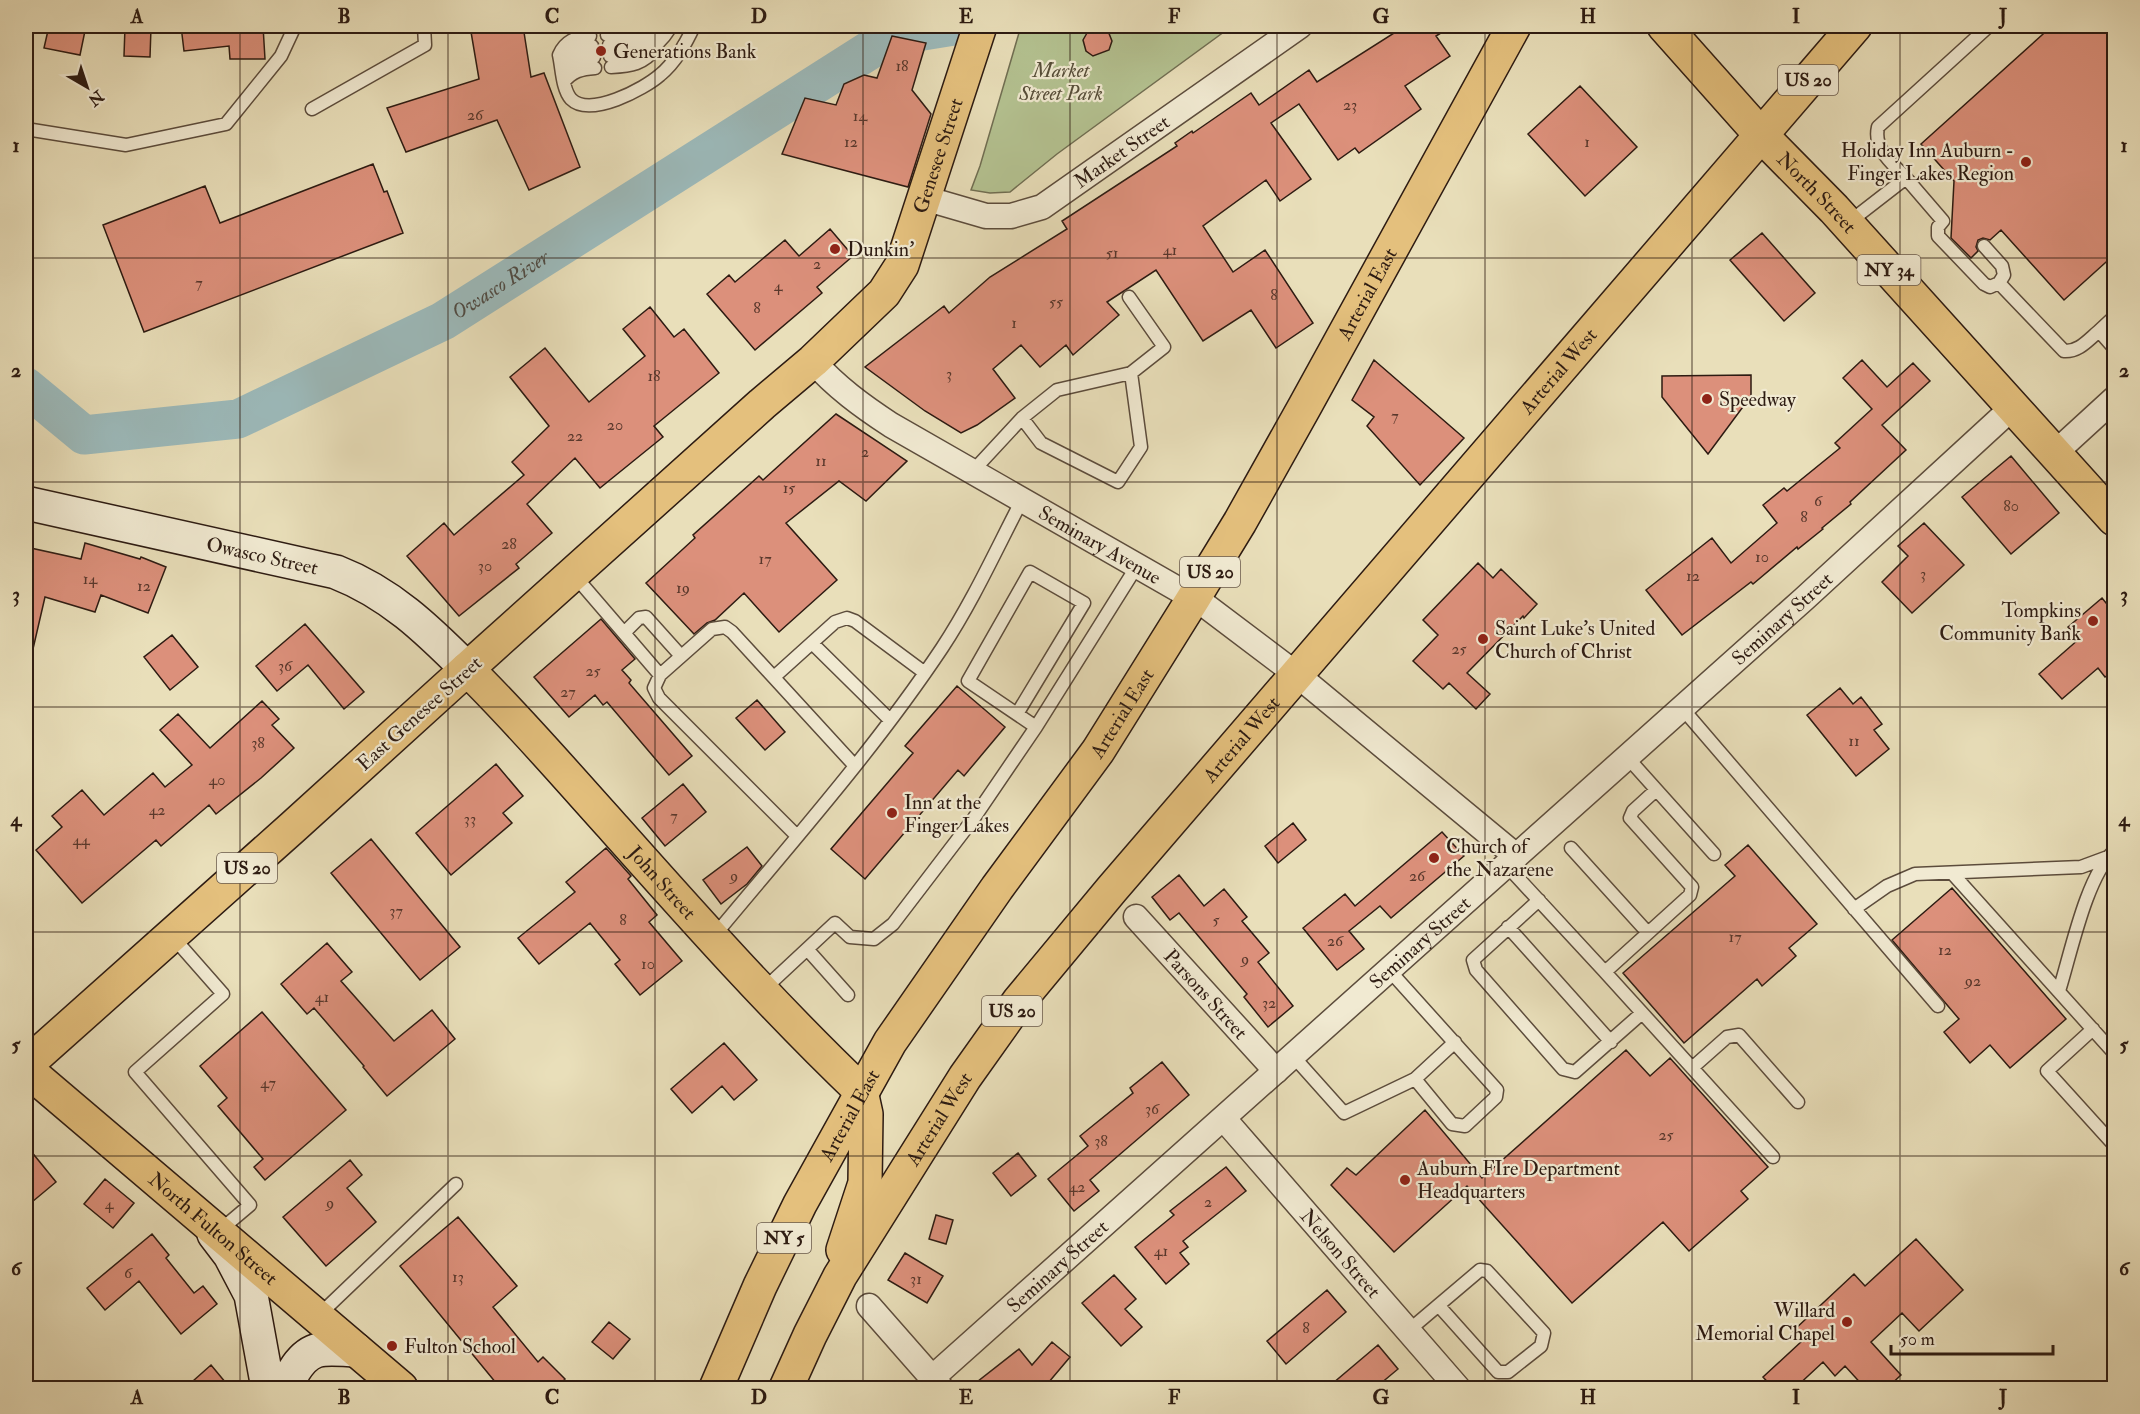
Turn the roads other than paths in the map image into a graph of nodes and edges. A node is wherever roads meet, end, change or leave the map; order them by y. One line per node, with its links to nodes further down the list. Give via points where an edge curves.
1 (295, 26): 13 (lane, via 281,56 226,124 126,145)
2 (424, 26): 12 (lane, via 425,45)
3 (670, 26): 3 (lane, via 653,31 609,51 639,53 659,44)
4 (694, 26): 11 (lane, via 660,76 620,99 581,105 571,99)
5 (980, 26): 16 (main road, Genesee Street)
6 (1300, 26): 16 (street, Market Street, via 1042,207 1011,216 986,216)
7 (1514, 26): 36 (main road, Arterial East / US 20, via 1240,522)
8 (1665, 26): 14 (main road, North Street / NY 34)
9 (1855, 26): 14 (main road, US 20)
10 (1989, 26): 15 (lane, via 1878,127 1880,149)
11 (562, 73): 11 (lane, via 559,55 572,39 593,52 568,65)
12 (312, 109)
13 (26, 129)
14 (1761, 135): 17 (main road, North Street / NY 34); 42 (main road, Arterial West / US 20)
15 (1906, 178): 17 (lane); 19 (lane, via 1948,218 1938,227 1938,236 1984,284 1990,287)
16 (924, 198): 24 (main road, Genesee Street, via 902,265 884,293)
17 (1847, 223): 27 (main road, North Street / NY 34)
18 (1984, 246): 19 (lane, via 2002,266 2004,275)
19 (1999, 283): 22 (lane, via 2064,351 2078,349)
20 (1129, 297): 25 (lane, via 1164,347)
21 (2115, 317): 22 (lane)
22 (2099, 331): 23 (lane)
23 (2115, 348)
24 (813, 361): 30 (street, Seminary Avenue, via 853,400); 35 (main road, East Genesee Street)
25 (1131, 373): 28 (lane, via 1057,390); 28 (lane, via 1141,447 1118,482 1041,442)
26 (2115, 399): 29 (street)
27 (2013, 407): 29 (main road, North Street / NY 34); 45 (street, Seminary Street)
28 (1022, 418): 30 (lane)
29 (2055, 453): 33 (main road, North Street / NY 34)
30 (972, 472): 31 (street, Seminary Avenue)
31 (1022, 500): 34 (street, Seminary Avenue); 41 (lane, via 969,604)
32 (26, 503): 40 (main road, Owasco Street, via 336,572 377,590 417,621)
33 (2115, 519)
34 (1137, 566): 36 (street, Seminary Avenue); 48 (lane)
35 (573, 574): 37 (lane); 40 (main road, East Genesee Street)
36 (1193, 599): 42 (street, Seminary Avenue); 81 (main road, Arterial East / US 20, via 1098,751 983,908 890,1042)
37 (624, 633): 39 (lane, via 646,616); 43 (lane)
38 (812, 643): 41 (lane, via 835,622 847,618); 44 (lane); 47 (lane)
39 (681, 656): 43 (lane); 44 (lane, via 712,629 725,627)
40 (467, 669): 63 (main road, East Genesee Street / US 20); 64 (main road, John Street)
41 (925, 673): 47 (lane)
42 (1296, 674): 56 (street, Seminary Avenue); 88 (main road, Arterial West / US 20, via 1019,1001 965,1077)
43 (660, 675): 52 (lane, via 654,688 658,698)
44 (774, 677): 50 (lane)
45 (1682, 708): 49 (street, Seminary Street); 59 (lane)
46 (1017, 714): 46 (lane, via 968,681 1030,572 1084,603); 48 (lane)
47 (890, 720): 50 (lane)
48 (1036, 727): 65 (lane, via 974,818 893,924 874,939 850,937 835,923)
49 (1627, 757): 51 (lane); 56 (street, Seminary Street)
50 (855, 766): 52 (lane)
51 (1656, 790): 54 (lane); 62 (lane, via 1633,811 1630,819 1692,887 1690,895)
52 (797, 836): 64 (lane)
53 (1572, 848): 62 (lane)
54 (1714, 854)
55 (2111, 854): 57 (lane, via 2081,867); 69 (lane, via 2091,885)
56 (1511, 861): 58 (lane); 66 (street, Seminary Street)
57 (1952, 873): 59 (lane, via 1916,874 1887,886); 69 (lane)
58 (1539, 900): 61 (lane); 67 (lane)
59 (1854, 909): 71 (lane)
60 (1136, 917): 77 (street, Parsons Street)
61 (1508, 927): 75 (lane); 75 (lane, via 1473,960 1476,970 1563,1069 1575,1072)
62 (1648, 933): 67 (lane)
63 (172, 935): 78 (main road, East Genesee Street / US 20); 87 (lane, via 224,994 135,1072 250,1204)
64 (712, 938): 68 (main road, John Street)
65 (807, 949): 68 (lane); 70 (lane)
66 (1389, 970): 74 (lane); 77 (street, Seminary Street)
67 (1605, 972): 72 (lane)
68 (762, 991): 81 (main road, John Street)
69 (2059, 991): 73 (lane)
70 (848, 995)
71 (1938, 1006)
72 (1642, 1013): 75 (lane); 79 (lane)
73 (2093, 1029): 76 (lane); 84 (lane, via 2047,1071)
74 (1455, 1042): 80 (lane); 80 (lane, via 1497,1090 1496,1097 1465,1126 1452,1124)
75 (1611, 1042)
76 (2115, 1053)
77 (1285, 1063): 80 (lane, via 1344,1113); 83 (street, Seminary Street)
78 (26, 1067): 87 (main road, North Fulton Street / US 20)
79 (1692, 1068): 82 (lane, via 1727,1037 1738,1035); 85 (lane)
80 (1415, 1079)
81 (861, 1091): 88 (main road, via 866,1114 865,1183 843,1245); 98 (main road, Arterial East / NY 5, via 760,1286)
82 (1798, 1102)
83 (1224, 1119): 92 (street, Nelson Street); 94 (street, Seminary Street)
84 (2115, 1145)
85 (1773, 1157)
86 (456, 1184): 91 (lane)
87 (211, 1226): 91 (main road, North Fulton Street / US 20); 95 (main road, via 251,1295)
88 (840, 1276): 99 (main road, Arterial West / US 20)
89 (869, 1306): 94 (street)
90 (1438, 1306): 90 (lane, via 1480,1269 1488,1271 1544,1334 1541,1346 1508,1372 1498,1372); 92 (lane)
91 (317, 1316): 93 (main road, North Fulton Street / US 20)
92 (1408, 1331): 100 (street, Nelson Street)
93 (356, 1350): 96 (main road, via 313,1351 299,1363); 97 (main road, North Fulton Street / US 20)
94 (937, 1383)
95 (268, 1389)
96 (286, 1389)
97 (401, 1389)
98 (716, 1389)
99 (786, 1389)
100 (1458, 1389)

